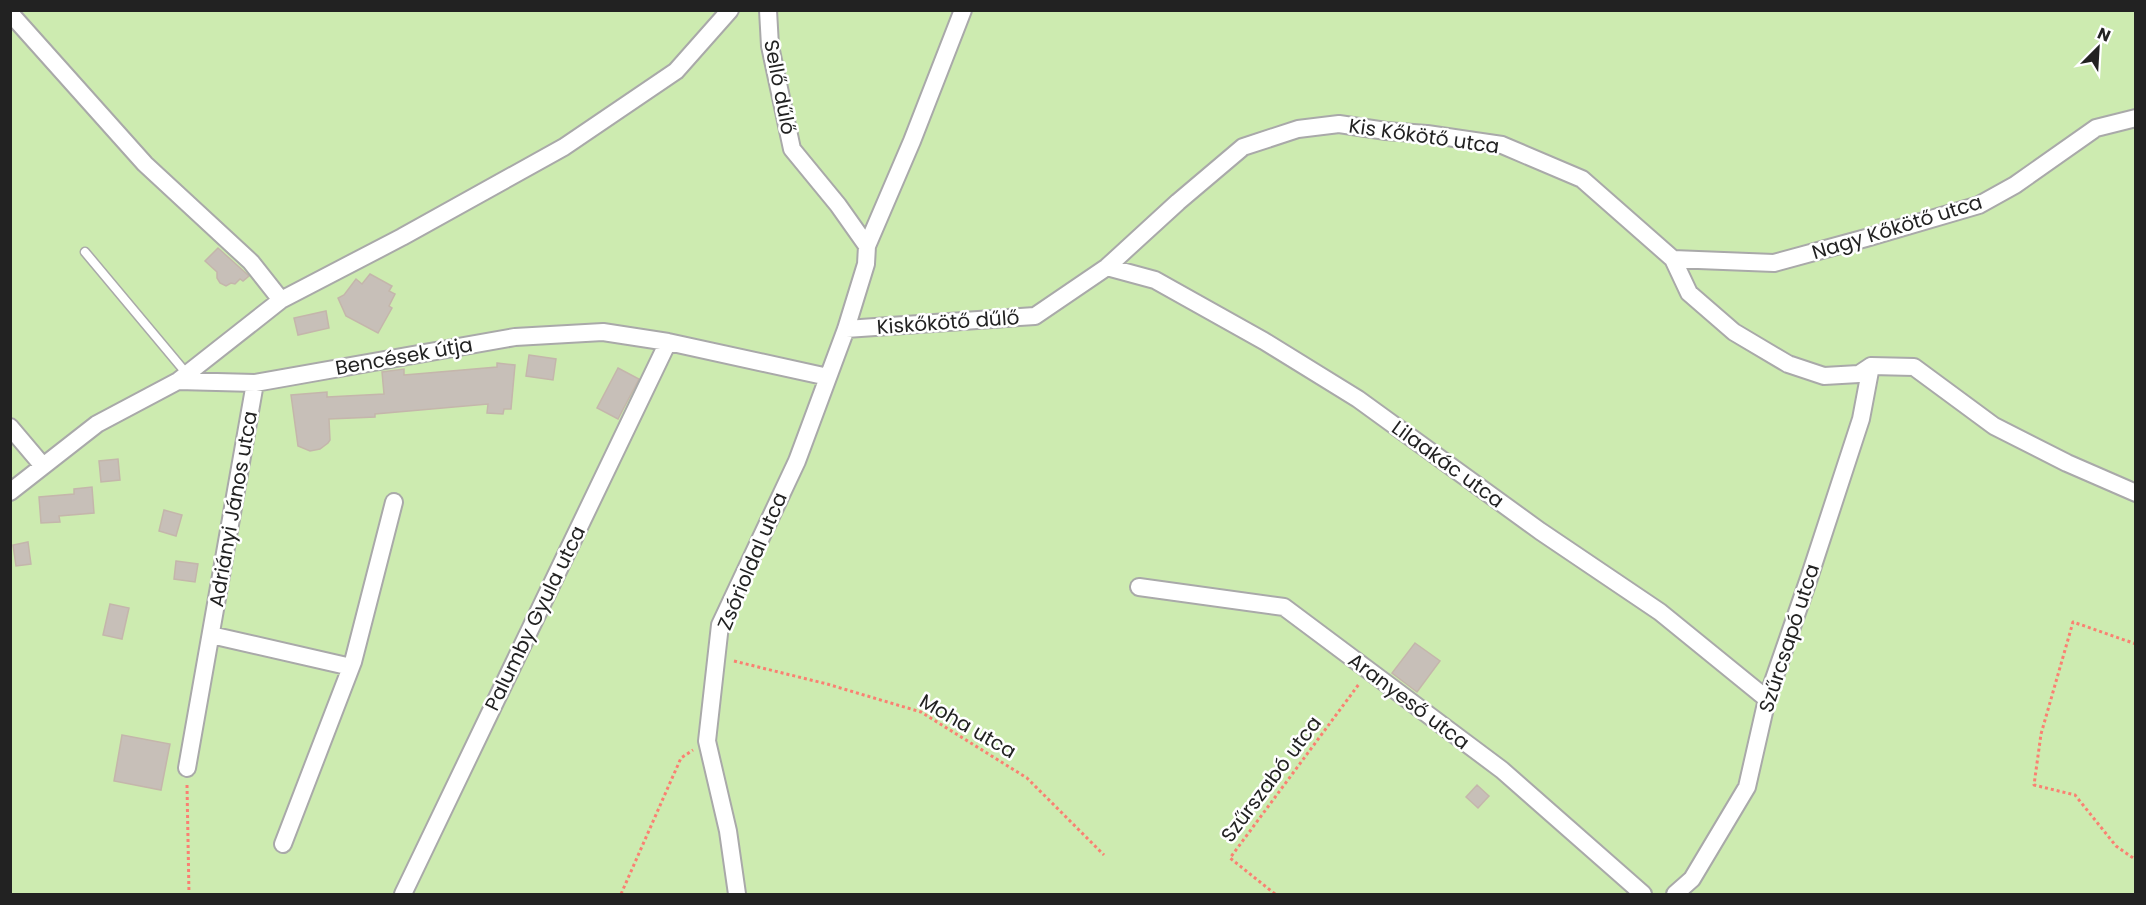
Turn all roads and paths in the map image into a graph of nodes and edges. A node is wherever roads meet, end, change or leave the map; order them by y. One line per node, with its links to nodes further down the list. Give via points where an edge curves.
1 (730, 10): 10 (street, via 676,71 564,147)
2 (768, 10): 6 (street, Sellő dűlő, via 770,46 792,148)
3 (963, 10): 6 (street, Zsórioldal utca)
4 (10, 13): 10 (street, via 146,164 251,262)
5 (2136, 117): 8 (street, Nagy Kőkötő utca, via 2096,128 1978,205 1774,263)
6 (867, 246): 11 (street, Zsórioldal utca, via 866,264)
7 (85, 252): 15 (lane)
8 (1673, 259): 9 (street, Kis Kőkötő utca, via 1582,179 1502,145 1339,124 1298,129 1243,147); 13 (street, Kis Kőkötő utca, via 1689,293 1734,332 1788,364 1824,376 1859,375)
9 (1107, 267): 11 (street, Kiskőkötő dűlő, via 1035,316); 28 (street, Lilaakác utca, via 1155,280 1264,340 1358,399 1660,612)
10 (281, 300): 15 (street)
11 (846, 329): 14 (street, Zsórioldal utca)
12 (668, 342): 14 (street, Bencések útja); 16 (street, Bencések útja, via 603,332 515,337); 35 (street, Palumby Gyula utca)
13 (1871, 366): 20 (street, Kis Kőkötő utca, via 1914,367 1994,426); 28 (street, Szűrcsapó utca, via 1861,418)
14 (828, 376): 25 (street, Zsórioldal utca, via 797,461 720,625)
15 (183, 377): 16 (street, Bencések útja); 18 (street, Bencések útja, via 97,424)
16 (255, 383): 23 (street, Adriányi János utca)
17 (10, 427): 18 (street)
18 (43, 466): 19 (street, Bencések útja)
19 (10, 492)
20 (2136, 493)
21 (394, 501): 26 (street)
22 (1139, 587): 27 (street, Aranyeső utca, via 1284,607)
23 (211, 634): 26 (street, Adriányi János utca); 30 (street, Adriányi János utca)
24 (2136, 644): 33 (path, via 2073,622 2040,734 2034,785 2075,795 2116,846)
25 (717, 657): 29 (street, Zsórioldal utca); 32 (path, Moha utca, via 921,712 1027,778)
26 (351, 667): 31 (street)
27 (1369, 671): 38 (path, Szűrszabó utca, via 1230,858); 39 (street, Aranyeső utca, via 1502,770)
28 (1767, 699): 40 (street, Szűrcsapó utca, via 1747,787 1692,879)
29 (708, 741): 36 (path, via 681,758); 37 (street, Zsórioldal utca)
30 (187, 768): 34 (path)
31 (283, 844)
32 (1104, 855)
33 (2136, 860)
34 (189, 894)
35 (403, 894)
36 (621, 894)
37 (737, 894)
38 (1275, 894)
39 (1643, 894)
40 (1676, 894)

